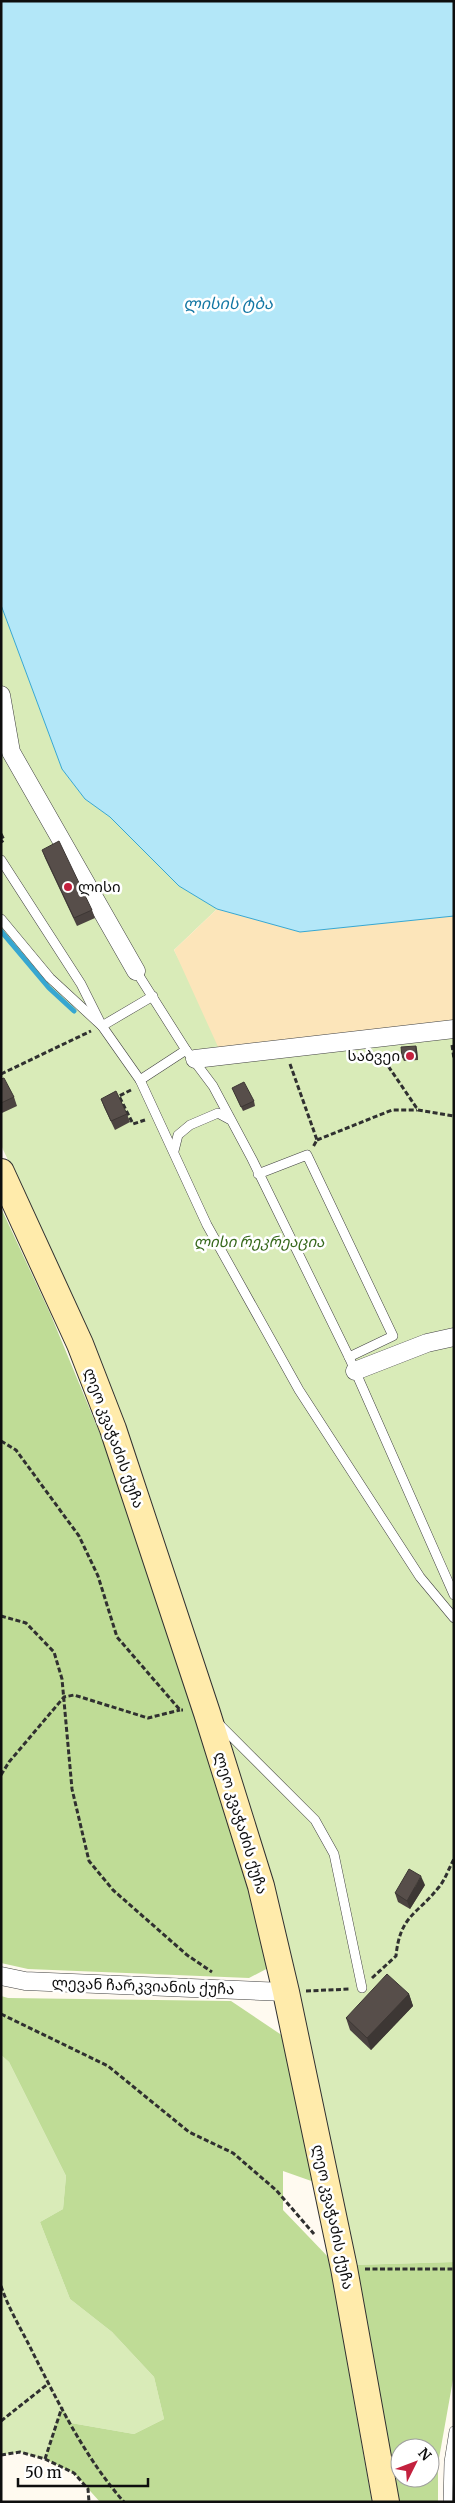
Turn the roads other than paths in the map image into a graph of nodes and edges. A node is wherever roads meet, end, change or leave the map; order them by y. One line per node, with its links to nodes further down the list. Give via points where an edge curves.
1 (1, 695): 4 (street, via 11,752)
2 (1, 860): 6 (lane, via 81,984)
3 (1, 919): 6 (lane, via 50,978)
4 (136, 971): 5 (lane)
5 (153, 996): 6 (lane); 8 (lane)
6 (102, 1026): 9 (lane)
7 (454, 1029): 8 (street, via 285,1049)
8 (191, 1055): 9 (lane); 10 (lane, via 213,1086)
9 (140, 1080): 11 (lane)
10 (229, 1119): 11 (lane, via 218,1114 190,1125 178,1135); 13 (lane)
11 (174, 1151): 17 (lane, via 207,1224 299,1390 420,1577)
12 (1, 1172): 18 (main road, ლეო კვაჭაძის ქუჩა, via 80,1344 113,1429)
13 (258, 1174): 15 (lane); 15 (lane, via 307,1155 393,1336)
14 (454, 1337): 15 (street)
15 (352, 1364): 16 (lane)
16 (454, 1595)
17 (454, 1618)
18 (207, 1713): 20 (lane, via 315,1820 334,1854); 21 (main road, ლეო კვაჭაძის ქუჩა, via 261,1886)
19 (1, 1976): 21 (street, ლევან ჩარკვიანის ქუჩა, via 25,1982)
20 (362, 1988)
21 (286, 1992): 23 (main road, ლეო კვაჭაძის ქუჩა, via 344,2268)
22 (454, 2431): 24 (lane)
23 (386, 2502)
24 (448, 2502)

